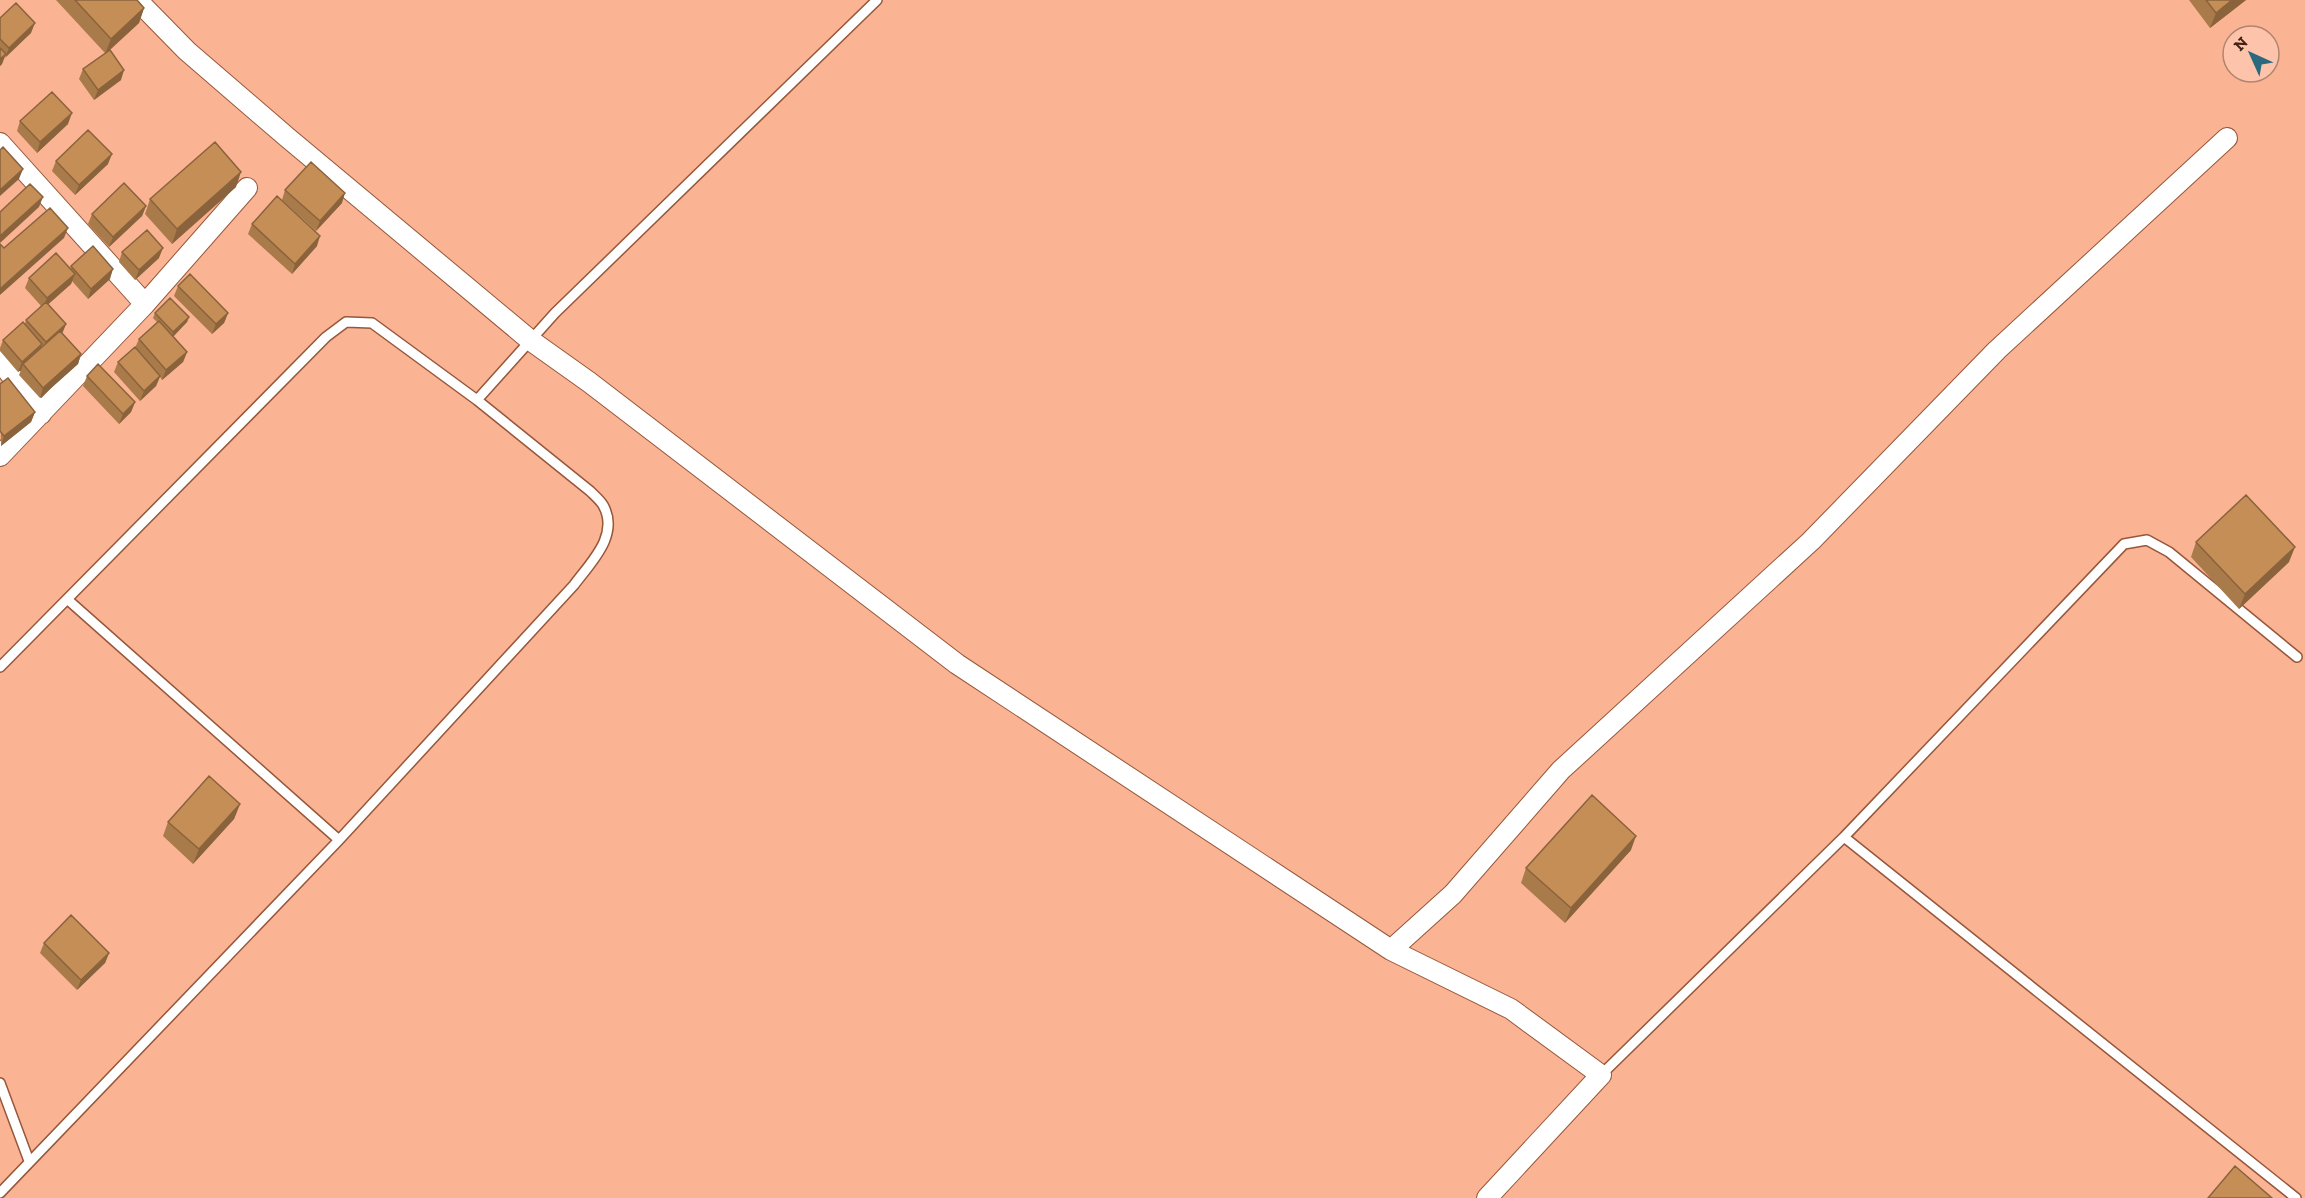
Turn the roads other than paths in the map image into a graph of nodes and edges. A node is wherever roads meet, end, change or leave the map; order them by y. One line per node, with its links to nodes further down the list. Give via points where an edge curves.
1 (137, 0): 7 (street, via 187,51 297,146)
2 (877, 0): 7 (lane)
3 (2227, 138): 17 (street, via 1997,350 1811,540 1561,770 1453,894)
4 (0, 143): 6 (street)
5 (247, 188): 6 (street)
6 (145, 304): 10 (street)
7 (530, 339): 9 (lane); 17 (street, via 957,664)
8 (0, 361): 10 (street)
9 (477, 400): 12 (lane, via 372,323 346,322 326,337); 16 (lane, via 603,505 609,527 604,544 574,585)
10 (41, 414): 11 (street)
11 (0, 456)
12 (67, 599): 14 (lane); 16 (lane)
13 (2297, 657): 15 (lane, via 2169,552 2147,540 2124,544)
14 (0, 667)
15 (1845, 837): 18 (lane); 23 (lane)
16 (339, 840): 20 (lane)
17 (1391, 950): 18 (street, via 1511,1009)
18 (1601, 1075): 22 (street)
19 (0, 1083): 20 (lane)
20 (30, 1161): 21 (lane)
21 (0, 1193)
22 (1487, 1198)
23 (2296, 1198)

